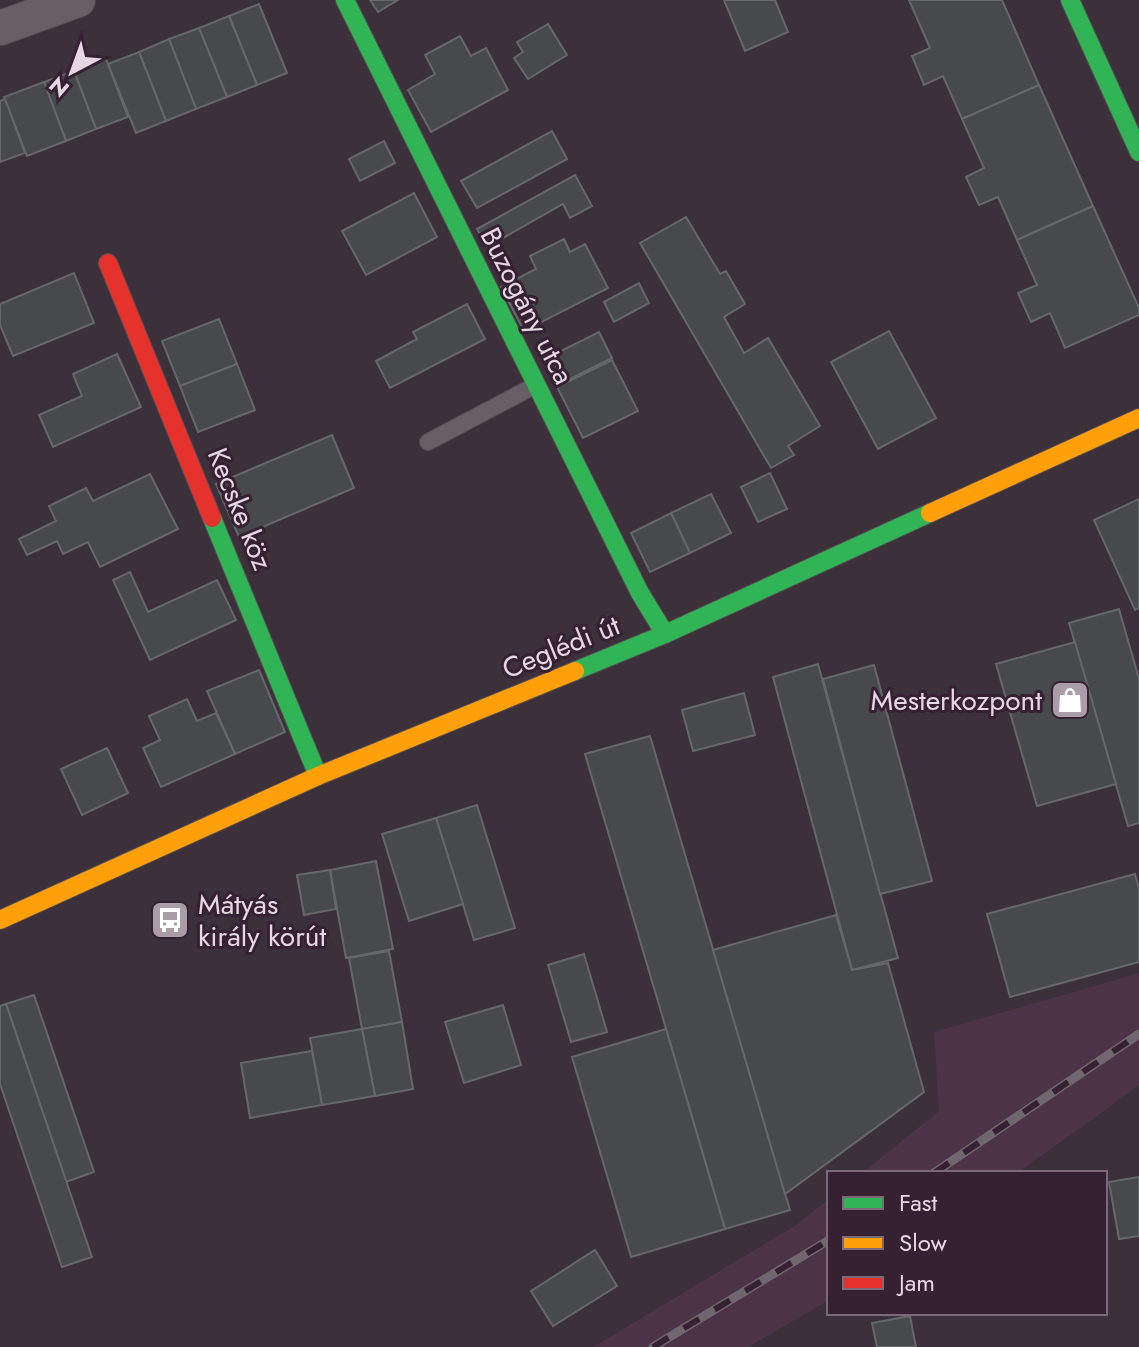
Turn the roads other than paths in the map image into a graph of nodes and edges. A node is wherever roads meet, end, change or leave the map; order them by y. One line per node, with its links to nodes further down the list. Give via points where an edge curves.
1 (78, 0): 4 (street)
2 (345, 0): 7 (street, Buzogány utca)
3 (1070, 0): 5 (street)
4 (0, 28)
5 (1139, 152)
6 (108, 263): 11 (street, Kecske köz)
7 (535, 385): 9 (lane); 10 (street, Buzogány utca)
8 (1139, 418): 10 (street, Ceglédi út)
9 (428, 442)
10 (665, 634): 11 (street, Ceglédi út)
11 (318, 776): 12 (street, Ceglédi út)
12 (0, 920)

